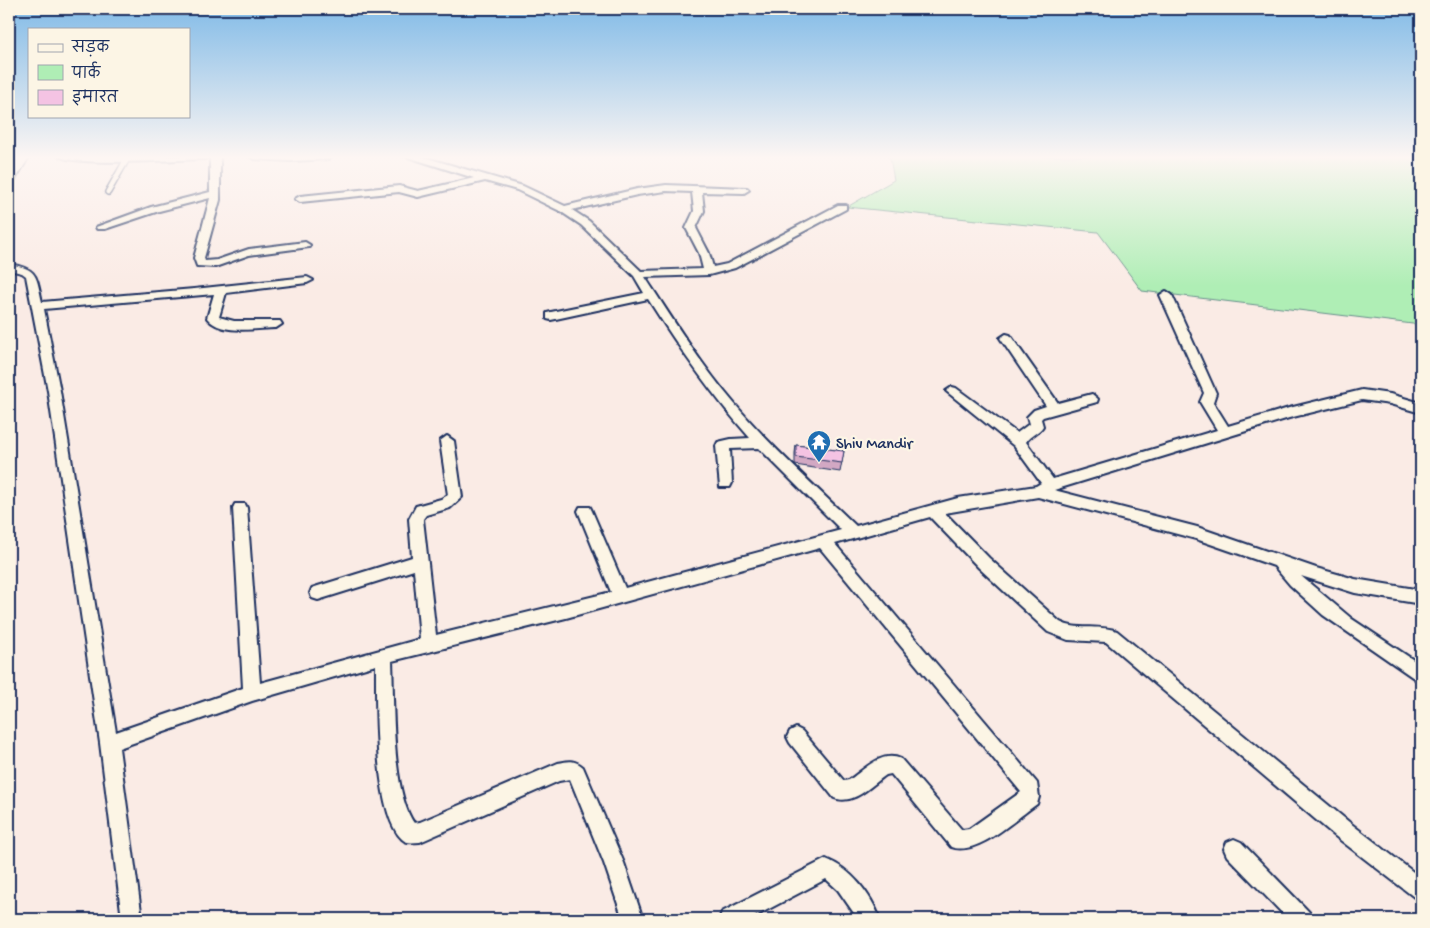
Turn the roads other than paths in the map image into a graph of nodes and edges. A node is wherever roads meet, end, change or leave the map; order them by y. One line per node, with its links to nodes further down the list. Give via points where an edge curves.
1 (192, 199): 8 (street)
2 (214, 199): 9 (street, via 199,258 201,264 223,263 249,252)
3 (544, 199): 7 (street)
4 (606, 199): 7 (street)
5 (698, 199): 11 (street, via 699,211 691,228 704,253)
6 (842, 207): 11 (street, via 744,260)
7 (564, 209): 12 (street, via 608,243)
8 (102, 227)
9 (306, 245)
10 (9, 266): 17 (street, via 31,275)
11 (709, 272): 12 (street)
12 (638, 274): 15 (street)
13 (307, 280): 14 (street)
14 (222, 290): 17 (street); 19 (street, via 213,318 216,322)
15 (650, 295): 18 (street); 28 (street, via 715,388)
16 (1166, 295): 25 (street, via 1210,393 1206,402)
17 (38, 306): 46 (street)
18 (551, 316)
19 (276, 324)
20 (1006, 338): 23 (street)
21 (952, 391): 27 (street)
22 (1092, 399): 23 (street)
23 (1054, 408): 27 (street, via 1035,415 1036,426)
24 (1421, 408): 25 (street, via 1362,394)
25 (1225, 432): 30 (street)
26 (447, 441): 36 (street, via 455,497 450,502 417,514)
27 (1019, 442): 30 (street)
28 (763, 443): 29 (street, via 723,446); 34 (street)
29 (725, 483)
30 (1044, 488): 33 (street); 37 (street, via 1197,532)
31 (240, 508): 44 (street)
32 (585, 511): 39 (street)
33 (933, 511): 34 (street); 48 (street, via 1054,627 1064,634 1092,631 1110,636 1342,829)
34 (854, 533): 35 (street)
35 (824, 542): 39 (street); 45 (street, via 1025,782 1030,797 973,838 958,840 895,765 883,766 853,789 841,791)
36 (420, 560): 38 (street); 41 (street)
37 (1280, 564): 40 (street, via 1355,586); 43 (street, via 1319,602)
38 (318, 593)
39 (620, 596): 41 (street)
40 (1421, 596)
41 (429, 643): 42 (street)
42 (384, 655): 44 (street); 50 (street, via 387,746 397,813 403,829 409,834 420,832 558,772 572,769 577,772)
43 (1421, 675)
44 (252, 693): 46 (street)
45 (796, 737)
46 (109, 743): 49 (street)
47 (1234, 850): 53 (street)
48 (1421, 890)
49 (132, 919)
50 (633, 919)
51 (729, 919): 52 (street, via 826,870 841,878)
52 (870, 919)
53 (1302, 919)

